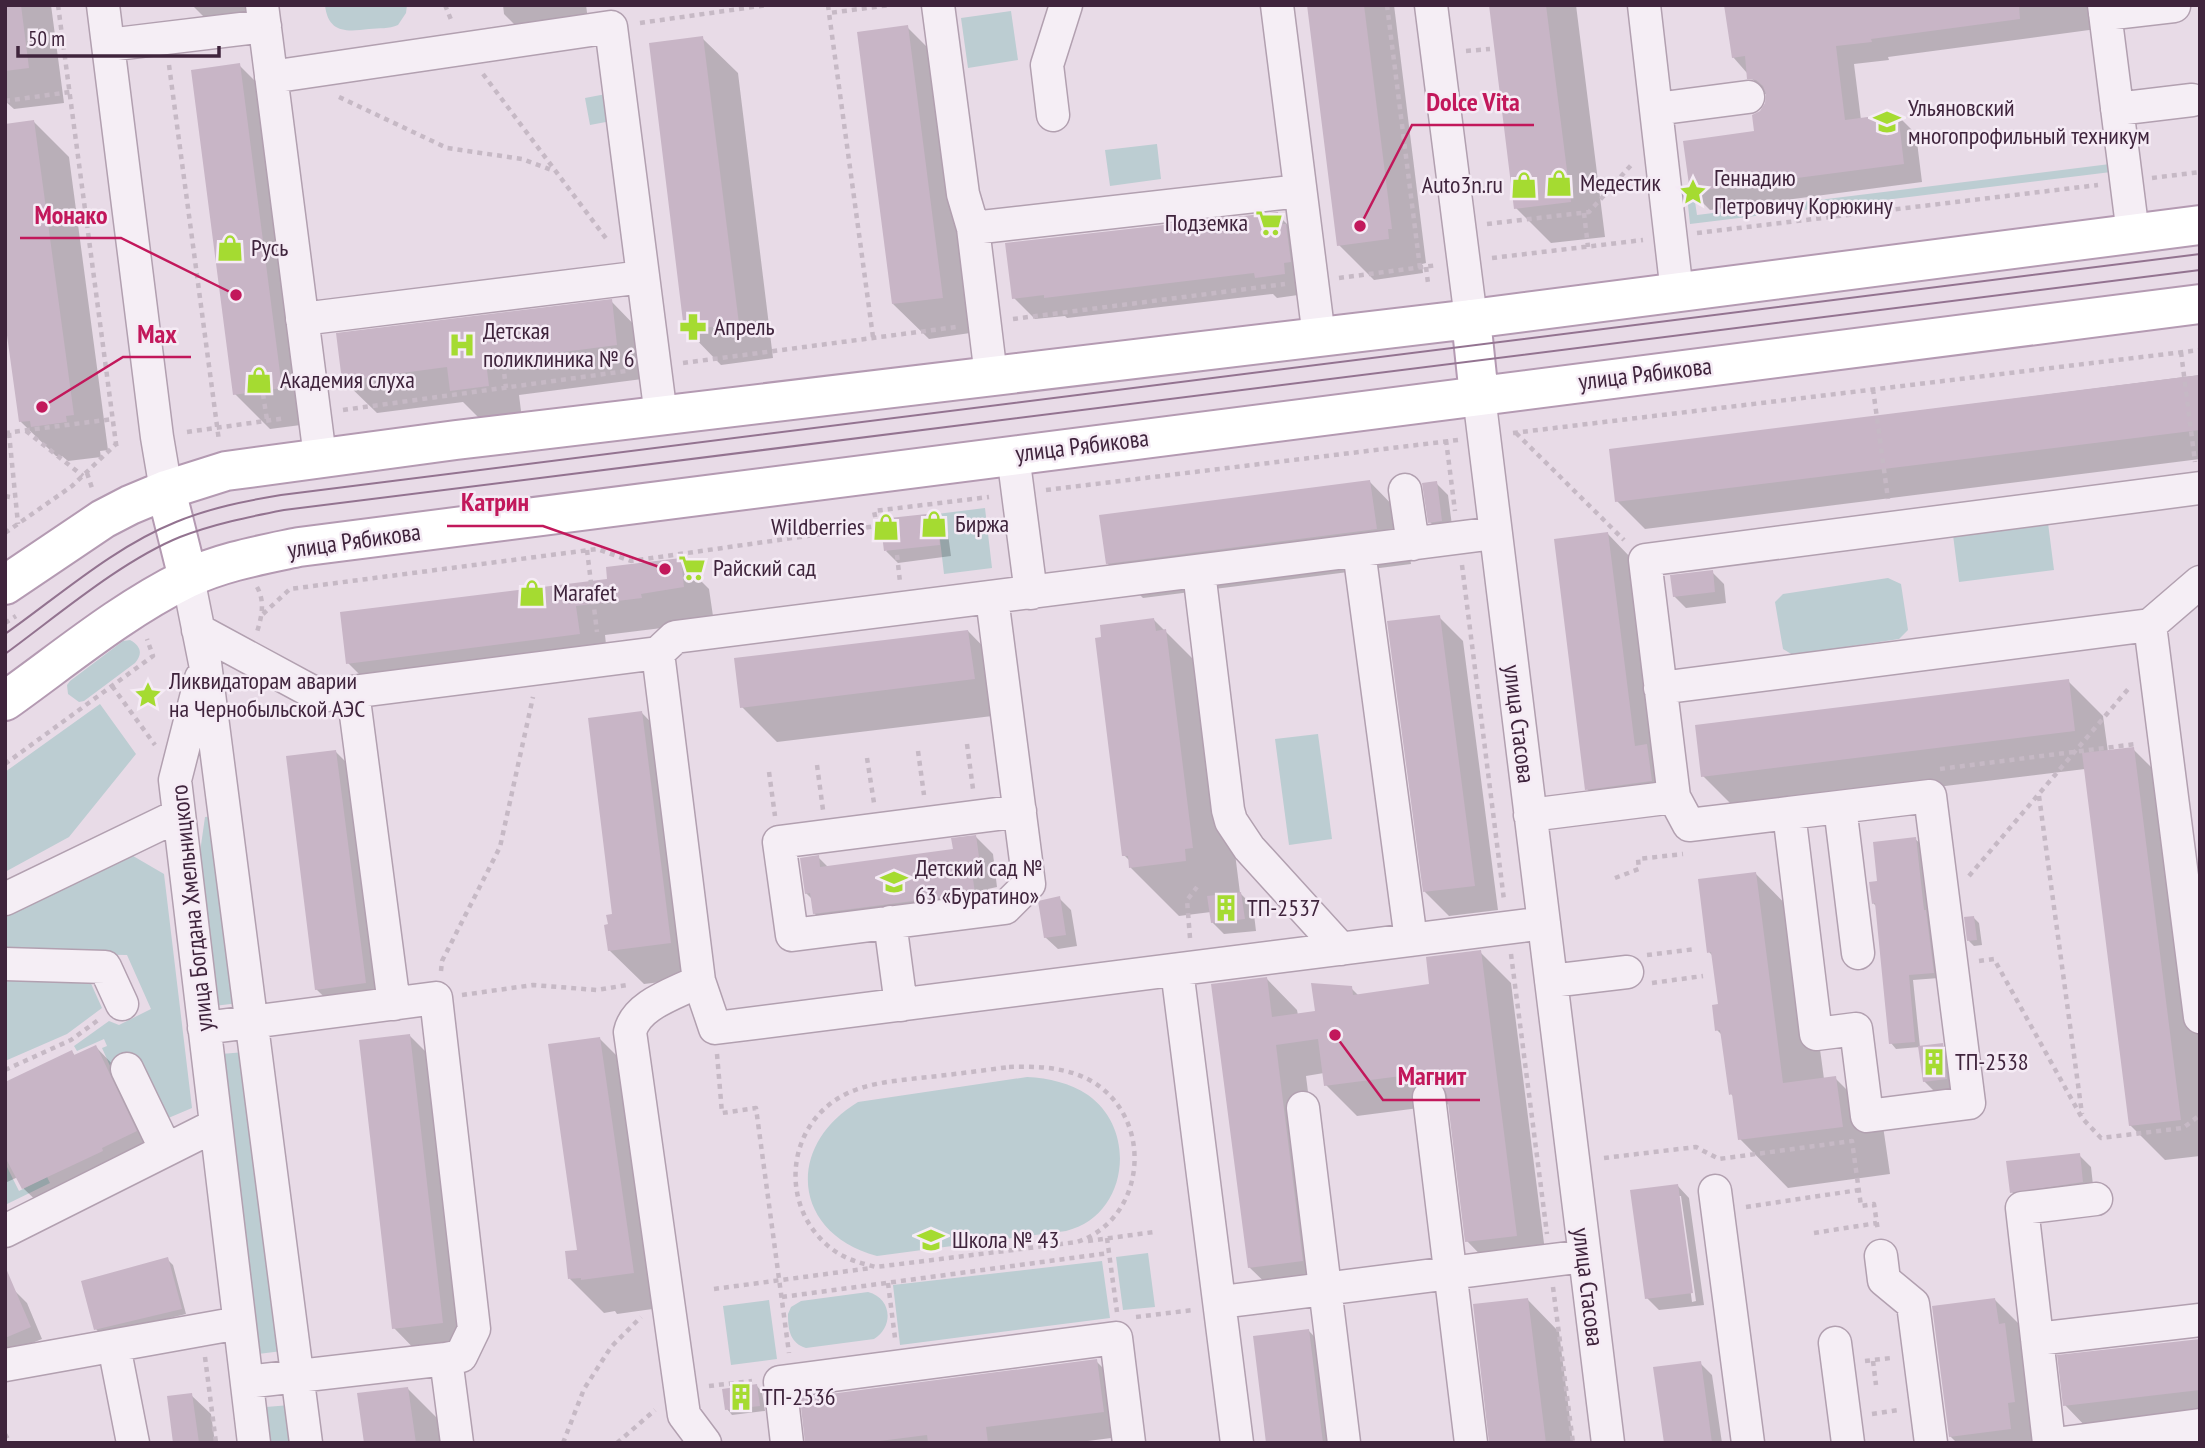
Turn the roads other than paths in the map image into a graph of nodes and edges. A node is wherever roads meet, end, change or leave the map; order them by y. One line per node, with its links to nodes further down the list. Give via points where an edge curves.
1 (103, 5): 11 (street, улица Богдана Хмельницкого)
2 (938, 5): 20 (street, via 962,194)
3 (1066, 5): 16 (street, via 1047,65)
4 (1277, 5): 18 (street)
5 (1431, 5): 26 (street, улица Стасова)
6 (1644, 5): 17 (street)
7 (2174, 6): 8 (street)
8 (2105, 10): 15 (street)
9 (264, 15): 11 (street, via 166,38); 12 (street)
10 (602, 21): 12 (street, via 464,49); 22 (street)
11 (108, 45): 33 (street, улица Богдана Хмельницкого)
12 (271, 76): 25 (street)
13 (1748, 97): 17 (street)
14 (2192, 100): 15 (street)
15 (2117, 109): 21 (street)
16 (1054, 115)
17 (1657, 121): 23 (street)
18 (1300, 191): 20 (street); 27 (street)
19 (2200, 225): 21 (main road)
20 (972, 228): 28 (street)
21 (2133, 234): 23 (main road)
22 (639, 278): 25 (street); 30 (street)
23 (1677, 293): 26 (main road)
24 (2200, 304): 29 (main road, улица Рябикова)
25 (302, 319): 32 (street)
26 (1471, 319): 27 (main road); 29 (main road, улица Стасова)
27 (1319, 337): 28 (main road)
28 (991, 376): 30 (main road)
29 (1479, 396): 31 (main road, улица Рябикова); 36 (street, улица Стасова)
30 (662, 415): 32 (main road)
31 (1013, 455): 40 (main road, улица Рябикова, via 299,547 246,558); 43 (street)
32 (320, 457): 33 (main road, via 226,471)
33 (166, 490): 40 (main road, улица Богдана Хмельницкого); 42 (main road, via 103,519)
34 (1405, 490): 37 (street)
35 (2199, 491): 49 (street, via 1645,560)
36 (1496, 533): 37 (street); 57 (street, улица Стасова)
37 (1413, 544): 38 (street)
38 (1359, 551): 39 (street); 61 (street)
39 (1199, 572): 43 (street); 62 (street, via 1231,821 1249,848)
40 (188, 578): 46 (street, улица Богдана Хмельницкого); 51 (main road, улица Рябикова, via 135,607)
41 (2200, 582): 45 (street)
42 (5, 585)
43 (1031, 593): 44 (street)
44 (992, 598): 47 (street, via 675,637); 54 (street)
45 (2150, 625): 49 (street); 72 (street)
46 (198, 630): 48 (street, улица Богдана Хмельницкого); 50 (street, via 320,696)
47 (657, 653): 50 (street); 67 (street)
48 (205, 663): 56 (street, улица Богдана Хмельницкого, via 175,780); 73 (street)
49 (1660, 688): 52 (street)
50 (353, 692): 69 (street)
51 (5, 701)
52 (1674, 797): 55 (street, via 1689,825); 57 (street)
53 (1840, 807): 55 (street); 55 (street, via 1930,796 1969,1103 1867,1116 1856,1029 1816,1034); 63 (street)
54 (1020, 811): 59 (street, via 1029,884 1005,908); 59 (street, via 779,842 792,935)
55 (1789, 813)
56 (179, 815): 58 (street); 74 (street, улица Богдана Хмельницкого)
57 (1530, 815): 60 (street, улица Стасова)
58 (5, 899)
59 (890, 922): 71 (street)
60 (1544, 923): 61 (street); 68 (street, улица Стасова)
61 (1412, 940): 62 (street)
62 (1341, 949): 65 (street)
63 (1858, 953)
64 (5, 964): 70 (street, via 106,967)
65 (1184, 969): 71 (street); 87 (street)
66 (1635, 971): 68 (street)
67 (699, 981): 71 (street, via 715,1028); 103 (street, via 643,1010 630,1030 684,1415)
68 (1551, 981): 83 (street, улица Стасова)
69 (394, 1003): 73 (street); 93 (street, via 436,998 474,1329 461,1356)
70 (122, 1004)
71 (901, 1005)
72 (2200, 1017)
73 (252, 1022): 74 (street); 95 (street)
74 (204, 1028): 78 (street, улица Богдана Хмельницкого)
75 (127, 1069): 79 (street)
76 (1429, 1097): 85 (street)
77 (1303, 1108): 86 (street)
78 (216, 1125): 79 (street); 89 (street, улица Богдана Хмельницкого)
79 (166, 1150): 82 (street)
80 (2096, 1199): 90 (street, via 2022,1208)
81 (1716, 1201): 110 (street)
82 (5, 1231)
83 (1585, 1256): 85 (street); 109 (street, улица Стасова)
84 (1881, 1256): 111 (street, via 1884,1280 1913,1304)
85 (1450, 1273): 86 (street); 108 (street)
86 (1324, 1289): 87 (street); 107 (street)
87 (1221, 1304): 106 (street)
88 (2200, 1320): 90 (street)
89 (239, 1323): 91 (street); 96 (street, улица Богдана Хмельницкого)
90 (2036, 1339): 112 (street)
91 (114, 1346): 94 (street); 99 (street)
92 (1837, 1354): 98 (street)
93 (446, 1359): 95 (street); 102 (street)
94 (5, 1365)
95 (298, 1376): 96 (street); 101 (street)
96 (247, 1382): 100 (street, улица Богдана Хмельницкого)
97 (2200, 1425): 113 (street)
98 (1846, 1430)
99 (133, 1443)
100 (254, 1443)
101 (306, 1443)
102 (457, 1443)
103 (705, 1443)
104 (787, 1443): 105 (street, via 786,1381 1116,1338)
105 (1129, 1443)
106 (1237, 1443)
107 (1344, 1443)
108 (1471, 1443)
109 (1608, 1443)
110 (1748, 1443)
111 (1931, 1443)
112 (2049, 1443)
113 (2063, 1443)

